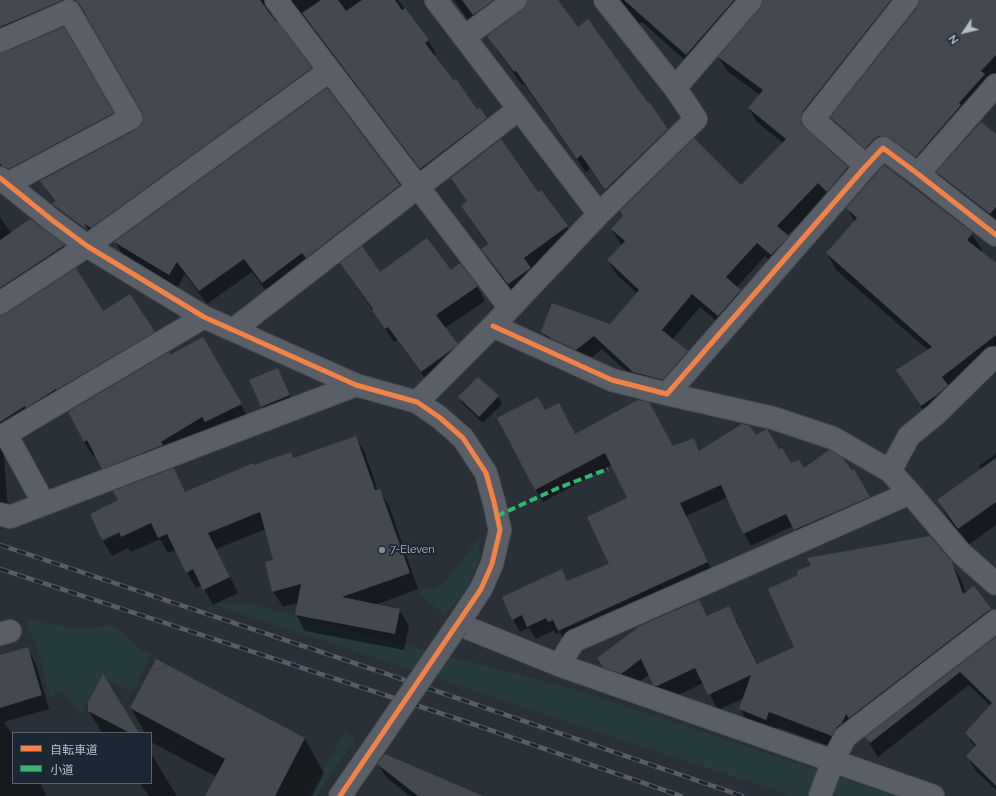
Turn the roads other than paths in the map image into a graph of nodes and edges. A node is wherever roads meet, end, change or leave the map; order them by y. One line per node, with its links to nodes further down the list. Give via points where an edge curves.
1 (436, 0): 7 (street)
2 (516, 0): 7 (street)
3 (605, 0): 11 (street)
4 (751, 0): 11 (street)
5 (907, 0): 13 (street, via 813,119)
6 (287, 4): 9 (street)
7 (464, 37): 12 (street)
8 (0, 41): 15 (street, via 69,11 131,118)
9 (330, 71): 16 (street); 19 (street)
10 (996, 85): 14 (street)
11 (674, 88): 17 (street, via 696,119)
12 (519, 110): 16 (street); 17 (street)
13 (866, 166): 14 (street, via 883,148); 27 (street)
14 (918, 174): 18 (street)
15 (3, 181): 19 (street)
16 (418, 188): 21 (street); 24 (street)
17 (599, 214): 21 (street)
18 (996, 235)
19 (87, 246): 20 (street); 22 (street)
20 (0, 303)
21 (510, 308): 23 (street)
22 (204, 317): 24 (street); 31 (street, via 6,434)
23 (493, 326): 27 (street, via 612,380); 28 (street)
24 (233, 330): 26 (street)
25 (993, 358): 29 (street, via 936,414 909,436)
26 (356, 385): 28 (street); 31 (street)
27 (667, 394): 29 (street, via 773,418 833,438)
28 (416, 402): 35 (street, via 439,416 463,438 486,473 500,530 492,564 481,589)
29 (890, 471): 30 (street)
30 (910, 493): 33 (street, via 961,553); 36 (street, via 574,641)
31 (44, 504): 32 (street, via 10,518)
32 (0, 514)
33 (996, 584)
34 (996, 621): 37 (street, via 844,736)
35 (458, 624): 36 (street); 38 (street, bridge)
36 (558, 665): 37 (street)
37 (833, 761): 39 (street); 40 (street)
38 (340, 796)
39 (820, 796)
40 (933, 796)

